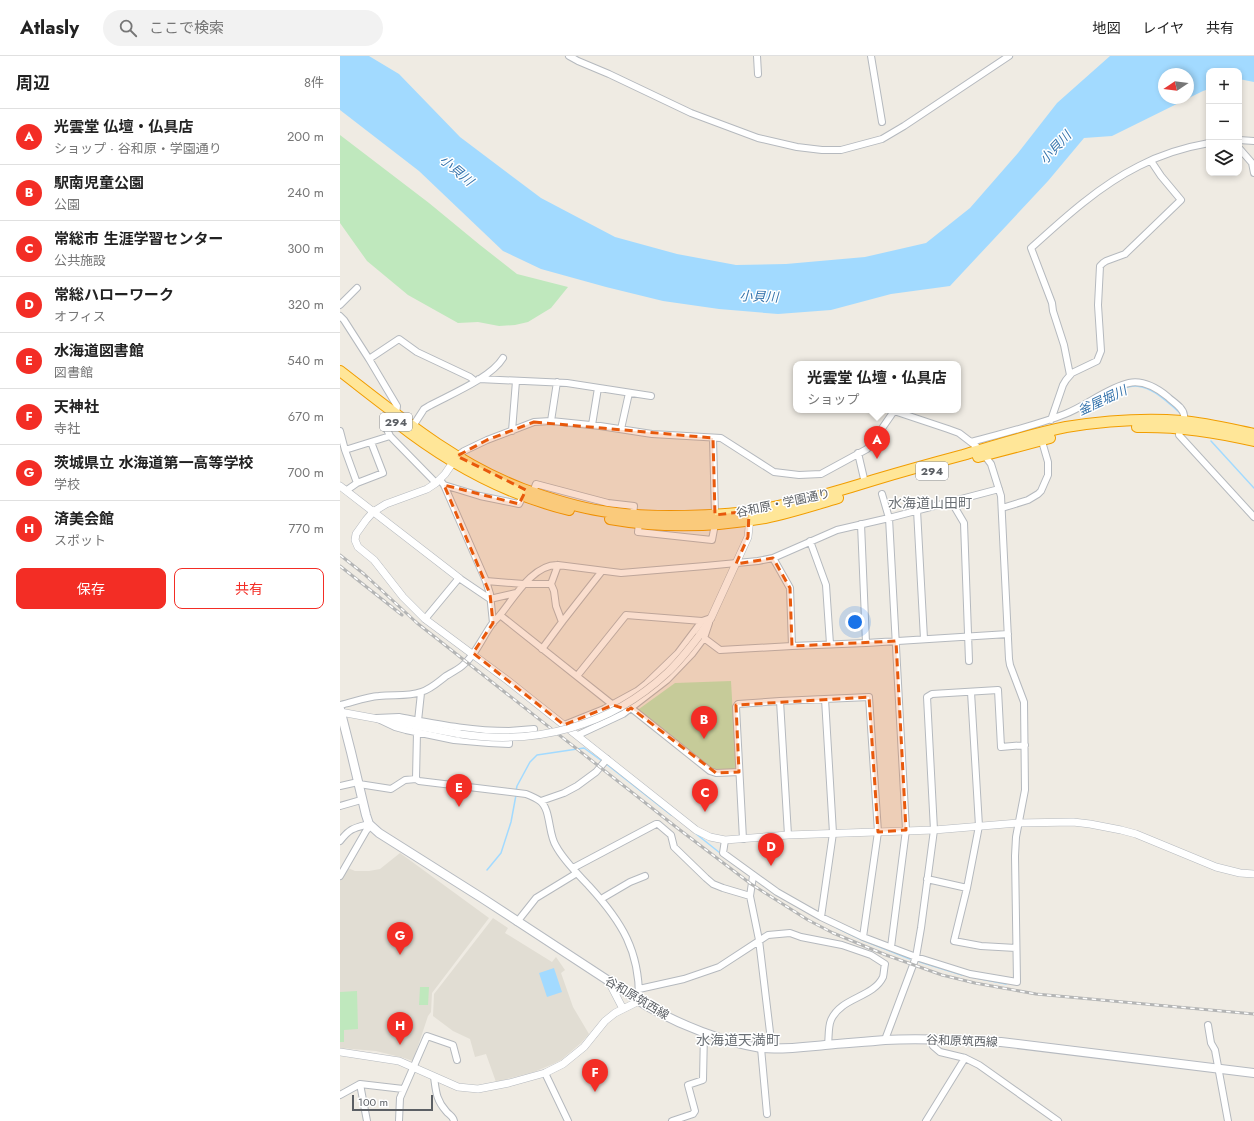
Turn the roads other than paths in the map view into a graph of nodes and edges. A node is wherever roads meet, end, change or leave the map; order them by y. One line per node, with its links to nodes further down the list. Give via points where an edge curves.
1 (569, 56): 4 (street, via 691,113 758,138 822,150 841,150 882,139)
2 (757, 56): 5 (street)
3 (871, 56): 6 (street)
4 (1009, 56)
5 (758, 74)
6 (882, 122)
7 (1242, 140): 8 (street)
8 (1254, 141)
9 (1206, 144): 11 (street)
10 (1242, 151): 12 (street, via 1252,163)
11 (1151, 161): 19 (street, via 1140,165 1105,188 1031,248 1052,303); 19 (street, via 1182,200 1125,254 1103,263 1099,272 1098,305 1101,351 1097,361)
12 (1254, 173)
13 (357, 288): 14 (street)
14 (340, 305)
15 (340, 316): 17 (street)
16 (503, 358): 21 (street)
17 (369, 360): 21 (street, via 399,339 417,352); 29 (street, via 397,406)
18 (340, 370): 29 (highway, 谷和原・学園通り / 294)
19 (1070, 375): 30 (street, via 1063,385)
20 (340, 379): 29 (highway, 谷和原・学園通り / 294)
21 (477, 380): 22 (street); 34 (street, via 424,409)
22 (516, 381): 23 (street); 37 (street)
23 (557, 382): 24 (street); 31 (street)
24 (598, 388): 25 (street); 32 (street)
25 (629, 393): 26 (street); 35 (street)
26 (651, 396)
27 (893, 413): 46 (street, via 867,449)
28 (900, 413): 44 (street, via 948,428)
29 (392, 415): 34 (highway, 谷和原・学園通り / 294); 39 (street, via 384,423); 48 (highway, 谷和原・学園通り / 294, via 411,434)
30 (1052, 419): 33 (street, via 1130,383 1151,386 1162,392 1182,409); 40 (street); 44 (street)
31 (551, 421): 32 (street); 37 (street, via 534,422)
32 (592, 425): 35 (street)
33 (1182, 425): 38 (highway, 谷和原・学園通り / 294, via 1214,426); 40 (highway, 谷和原・学園通り / 294, via 1154,420 1116,421 1087,424); 42 (highway, 谷和原・学園通り / 294); 63 (street, via 1179,435)
34 (413, 426): 48 (highway, 谷和原・学園通り / 294)
35 (621, 429): 41 (street)
36 (340, 431): 45 (street)
37 (512, 431): 48 (street, via 464,451)
38 (1254, 434)
39 (390, 436): 43 (street); 50 (street)
40 (1045, 436): 47 (highway, 谷和原・学園通り / 294); 59 (street, via 1048,475 1041,491 1028,500)
41 (713, 438): 46 (street, via 721,438 774,472 785,474 821,474); 66 (street)
42 (1254, 441)
43 (371, 442): 45 (street); 49 (street, via 383,473)
44 (971, 442): 47 (street)
45 (344, 450): 49 (street)
46 (858, 453): 51 (street)
47 (983, 453): 51 (highway, 谷和原・学園通り / 294); 53 (street, via 991,464); 62 (highway, 谷和原・学園通り / 294, via 784,514)
48 (455, 459): 50 (street); 56 (highway, 谷和原・学園通り / 294, via 480,478); 58 (highway, 谷和原・学園通り / 294, via 533,492)
49 (356, 483): 54 (street)
50 (440, 483): 56 (street, via 480,496 520,504); 61 (street, via 386,504); 74 (street)
51 (865, 483): 62 (highway, 谷和原・学園通り / 294)
52 (340, 486): 54 (street)
53 (999, 489): 57 (street); 59 (street)
54 (347, 490): 61 (street)
55 (882, 494): 64 (street)
56 (523, 496): 58 (highway, 谷和原・学園通り / 294, via 552,506)
57 (950, 502): 60 (street); 86 (street, via 964,523)
58 (579, 505): 65 (highway, 谷和原・学園通り / 294, via 604,518); 65 (street, via 608,503 634,506)
59 (1002, 508): 85 (street)
60 (917, 510): 64 (street); 88 (street)
61 (374, 512): 73 (street); 81 (street, via 355,537 356,544)
62 (749, 516): 66 (highway, 谷和原・学園通り / 294); 71 (street, via 748,537)
63 (1254, 516)
64 (889, 518): 67 (street); 89 (street)
65 (636, 519): 66 (highway, 谷和原・学園通り / 294, via 669,525); 66 (street, via 638,532 712,540)
66 (715, 520)
67 (861, 524): 68 (street); 90 (street)
68 (810, 541): 69 (street); 91 (street, via 826,585)
69 (773, 558): 71 (street); 92 (street, via 790,588)
70 (558, 564): 72 (street); 75 (street, via 544,567); 76 (street)
71 (736, 564): 72 (street); 80 (street)
72 (602, 571): 82 (street)
73 (459, 578): 78 (street); 81 (street)
74 (486, 581): 75 (street); 78 (street)
75 (524, 584): 76 (street); 77 (street)
76 (551, 584): 82 (street)
77 (516, 593): 78 (street); 79 (street)
78 (490, 599): 84 (street)
79 (500, 615): 84 (street); 93 (street)
80 (711, 618): 83 (street); 87 (street)
81 (425, 619): 94 (street)
82 (562, 622): 93 (street)
83 (702, 622): 96 (street, via 626,615); 101 (street, via 678,654 663,668 637,691)
84 (493, 623): 94 (street)
85 (1008, 634): 86 (street); 111 (street, via 1010,665 1024,702)
86 (968, 636): 88 (street); 95 (street)
87 (701, 637): 92 (street, via 720,650); 103 (street, via 692,654 667,680); 104 (street, bridge, via 649,688 623,706 589,722 554,732 526,737 496,738)
88 (924, 639): 89 (street)
89 (896, 641): 90 (street); 123 (street)
90 (866, 643): 91 (street)
91 (830, 644): 92 (street)
92 (792, 646)
93 (542, 649): 96 (street)
94 (473, 654): 98 (street, via 462,666); 106 (street)
95 (969, 661)
96 (577, 676): 101 (street)
97 (971, 692): 111 (street, via 998,690 1001,747); 122 (street); 124 (street, via 932,694 927,698)
98 (421, 693): 102 (street, via 409,696 378,696); 105 (street)
99 (825, 699): 100 (street); 125 (street, via 869,697); 126 (street)
100 (780, 701): 113 (street, via 738,704 736,707); 127 (street)
101 (613, 705): 103 (street); 106 (street)
102 (340, 709): 104 (street); 115 (main road)
103 (629, 709): 110 (street); 113 (street, via 710,771)
104 (376, 718): 105 (street, via 399,717); 109 (street, via 395,727)
105 (418, 721): 108 (street, via 473,730)
106 (564, 725): 110 (street)
107 (534, 729): 108 (street)
108 (509, 731): 109 (street, via 510,744 466,741)
109 (417, 732): 114 (street)
110 (578, 735): 112 (street)
111 (1025, 745): 120 (street, via 1025,790)
112 (607, 759): 118 (street, via 596,772 577,786); 129 (street, via 696,830 710,837)
113 (739, 772): 128 (street)
114 (416, 779): 115 (street, via 405,780 391,789); 118 (street, via 526,794)
115 (358, 783): 116 (street); 117 (main road)
116 (340, 786)
117 (361, 800): 119 (street); 121 (main road)
118 (541, 801): 131 (street, via 555,846)
119 (340, 806)
120 (1019, 823): 122 (street); 132 (street, via 1073,822 1105,826 1136,834 1216,867); 145 (street, via 1015,856)
121 (370, 825): 130 (street, via 347,832); 133 (street); 141 (main road, 谷和原筑西線)
122 (979, 826): 124 (street); 137 (street)
123 (906, 830): 124 (street); 125 (street); 144 (street)
124 (934, 830): 136 (street)
125 (878, 832): 126 (street); 142 (street)
126 (833, 833): 127 (street); 140 (street)
127 (788, 835): 128 (street)
128 (743, 839): 129 (street)
129 (725, 840): 135 (street, via 723,853)
130 (340, 841)
131 (575, 870): 138 (street, via 658,824 671,835 674,847 714,884); 139 (street); 141 (street, via 536,898)
132 (1254, 874)
133 (340, 876)
134 (645, 876): 139 (street)
135 (754, 876): 138 (street); 140 (street)
136 (927, 879): 137 (street); 146 (street)
137 (967, 888): 145 (street, via 954,941)
138 (750, 896): 143 (street)
139 (601, 899): 148 (street, via 632,948)
140 (821, 917): 142 (street)
141 (517, 922): 147 (main road, 谷和原筑西線)
142 (863, 938): 144 (street)
143 (759, 940): 148 (street, via 719,967 672,982); 155 (street, via 768,935 790,933 842,945 871,955 885,964 883,976 875,987 847,1003 835,1014 831,1020); 157 (street)
144 (891, 947): 146 (street)
145 (1016, 948): 146 (street, via 1016,982 978,976)
146 (916, 957): 154 (street)
147 (608, 980): 149 (main road, 谷和原筑西線); 150 (street)
148 (639, 989): 149 (street)
149 (639, 1001): 150 (street); 152 (main road, 谷和原筑西線)
150 (624, 1009): 163 (street, via 605,1021 584,1047 571,1058)
151 (1208, 1025): 162 (street)
152 (704, 1032): 156 (main road, 谷和原筑西線); 174 (street, via 703,1080 688,1085 695,1111)
153 (930, 1039): 154 (main road, 谷和原筑西線); 159 (street, via 940,1052); 162 (main road, 谷和原筑西線, via 1001,1042)
154 (886, 1040): 155 (main road, 谷和原筑西線)
155 (828, 1045): 157 (main road, 谷和原筑西線)
156 (761, 1048): 157 (main road, 谷和原筑西線); 169 (street)
157 (772, 1048)
158 (340, 1052): 161 (street, via 399,1060)
159 (965, 1058): 175 (street); 176 (street, via 979,1065)
160 (457, 1060): 161 (street, via 453,1045 427,1036)
161 (414, 1067): 165 (street); 167 (street)
162 (1219, 1068): 164 (main road, 谷和原筑西線); 177 (street)
163 (546, 1073): 165 (street, via 478,1089 458,1087); 173 (street)
164 (1254, 1073)
165 (434, 1077): 172 (street, via 436,1096)
166 (360, 1084): 167 (street); 168 (street); 170 (street)
167 (403, 1089): 171 (street)
168 (340, 1095)
169 (766, 1114)
170 (367, 1121)
171 (399, 1121)
172 (454, 1121)
173 (568, 1121)
174 (672, 1121)
175 (926, 1121)
176 (1058, 1121)
177 (1228, 1121)

